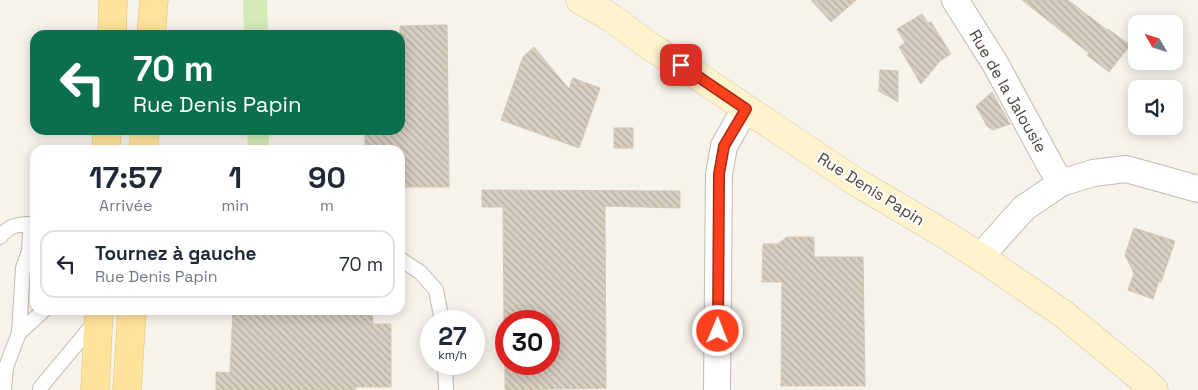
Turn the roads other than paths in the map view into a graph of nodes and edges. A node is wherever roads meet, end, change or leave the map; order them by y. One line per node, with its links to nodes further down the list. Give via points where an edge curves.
1 (113, 0): 4 (main road)
2 (580, 0): 5 (street, Rue Denis Papin, via 612,18)
3 (955, 0): 6 (street, Rue de la Jalousie, via 996,65)
4 (112, 30)
5 (746, 109): 11 (street, Rue Denis Papin, via 856,182); 26 (street, via 724,146 719,174)
6 (1061, 183): 7 (street, via 1094,172 1126,169); 11 (street, via 1024,208)
7 (1198, 189)
8 (30, 224): 9 (lane, via 8,228)
9 (0, 237)
10 (30, 242): 18 (lane, via 23,268)
11 (982, 258): 27 (street, Rue Denis Papin, via 1062,313)
12 (405, 262): 13 (lane, via 420,272 436,290)
13 (440, 310)
14 (39, 315): 18 (lane)
15 (98, 315): 22 (lane)
16 (99, 315): 23 (main road)
17 (132, 315): 24 (main road)
18 (19, 333): 19 (lane)
19 (3, 363): 21 (lane)
20 (445, 375): 25 (lane)
21 (4, 390)
22 (40, 390)
23 (95, 390)
24 (126, 390)
25 (446, 390)
26 (717, 390)
27 (1154, 390)

